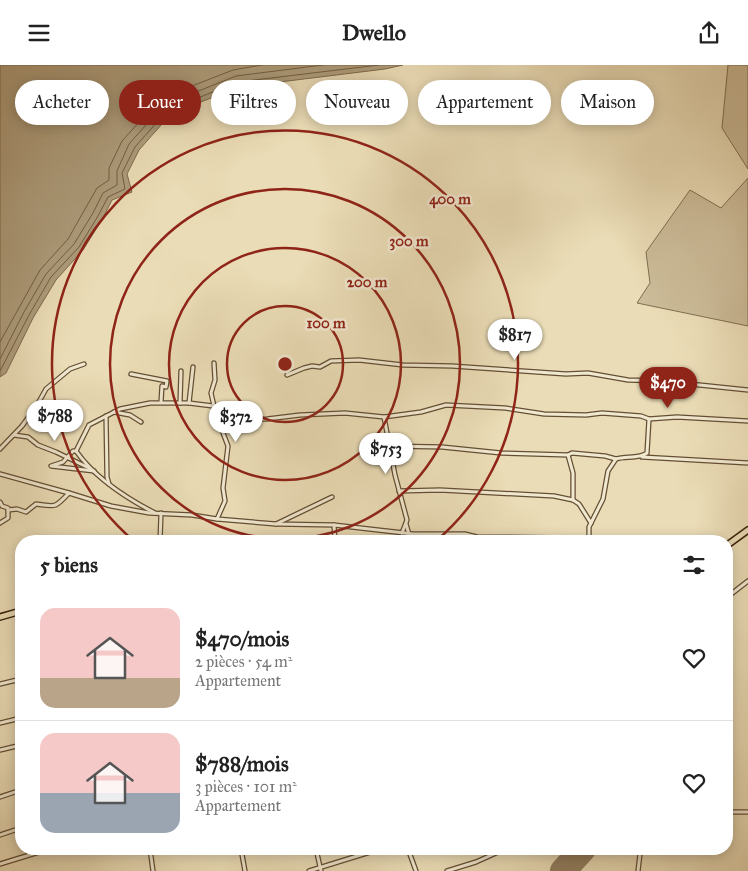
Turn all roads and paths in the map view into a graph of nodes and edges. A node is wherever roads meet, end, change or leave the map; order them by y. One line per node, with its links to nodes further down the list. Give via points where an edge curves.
1 (214, 363): 11 (street, via 215,380 211,393)
2 (84, 364): 18 (street, via 70,369 46,389)
3 (193, 367): 10 (street)
4 (181, 371): 9 (street)
5 (131, 374): 8 (street, via 167,381 166,387 162,387)
6 (287, 375): 7 (street, via 331,361 359,360 411,366 588,373)
7 (748, 390)
8 (162, 402): 9 (street); 12 (street)
9 (180, 403): 10 (street)
10 (189, 403): 11 (street)
11 (214, 406): 14 (street, via 220,416 230,419 345,413); 38 (street, via 228,446 223,488 225,501)
12 (113, 412): 13 (street); 17 (street, via 130,415)
13 (106, 415): 21 (street, via 88,425); 29 (street)
14 (384, 417): 15 (street, via 446,405 539,413 628,415); 19 (street)
15 (649, 419): 16 (street, via 677,417); 23 (street, via 647,453)
16 (748, 421)
17 (141, 422)
18 (14, 435): 20 (street); 24 (street, via 28,437)
19 (389, 446): 22 (street); 30 (street)
20 (0, 449)
21 (76, 451): 24 (street); 27 (street)
22 (568, 455): 25 (street); 33 (street, via 573,473)
23 (642, 457): 25 (street); 26 (street)
24 (67, 458): 27 (street); 27 (street, via 51,466)
25 (616, 459): 41 (street, via 608,471 603,499)
26 (748, 463)
27 (93, 470): 29 (street)
28 (0, 474): 31 (street)
29 (109, 484): 36 (street)
30 (399, 491): 33 (street, via 440,490); 40 (street, via 407,520)
31 (69, 493): 35 (street, via 53,507 36,504 26,512); 36 (street, via 111,506)
32 (332, 497): 42 (street)
33 (573, 499): 41 (street)
34 (0, 502): 35 (street)
35 (8, 509): 39 (street, via 8,518)
36 (155, 513): 37 (street)
37 (161, 513): 38 (street); 47 (street)
38 (217, 519): 42 (street)
39 (0, 523)
40 (405, 523): 45 (street); 46 (street)
41 (592, 523): 50 (street)
42 (276, 524): 43 (street)
43 (334, 525): 45 (street); 48 (street)
44 (748, 530): 51 (main road)
45 (402, 533): 46 (street)
46 (409, 533): 49 (street)
47 (160, 535)
48 (335, 535)
49 (469, 535)
50 (588, 535)
51 (733, 540)
52 (748, 581): 53 (street)
53 (733, 593)
54 (15, 613): 55 (main road)
55 (0, 617)
56 (15, 680): 57 (street)
57 (0, 684)
58 (15, 719): 59 (street)
59 (0, 723)
60 (15, 746): 61 (street)
61 (0, 750)
62 (15, 792): 63 (street)
63 (0, 797)
64 (748, 812): 65 (street)
65 (733, 813)
66 (15, 830): 67 (street)
67 (0, 835)
68 (29, 855): 76 (street)
69 (151, 855): 78 (street)
70 (242, 855): 79 (street)
71 (317, 855): 77 (street)
72 (362, 855): 77 (street)
73 (410, 855): 81 (street)
74 (491, 855): 82 (street)
75 (640, 855): 83 (street)
76 (0, 864)
77 (320, 869): 80 (street)
78 (153, 871)
79 (245, 871)
80 (309, 871)
81 (416, 871)
82 (447, 871)
83 (638, 871)

